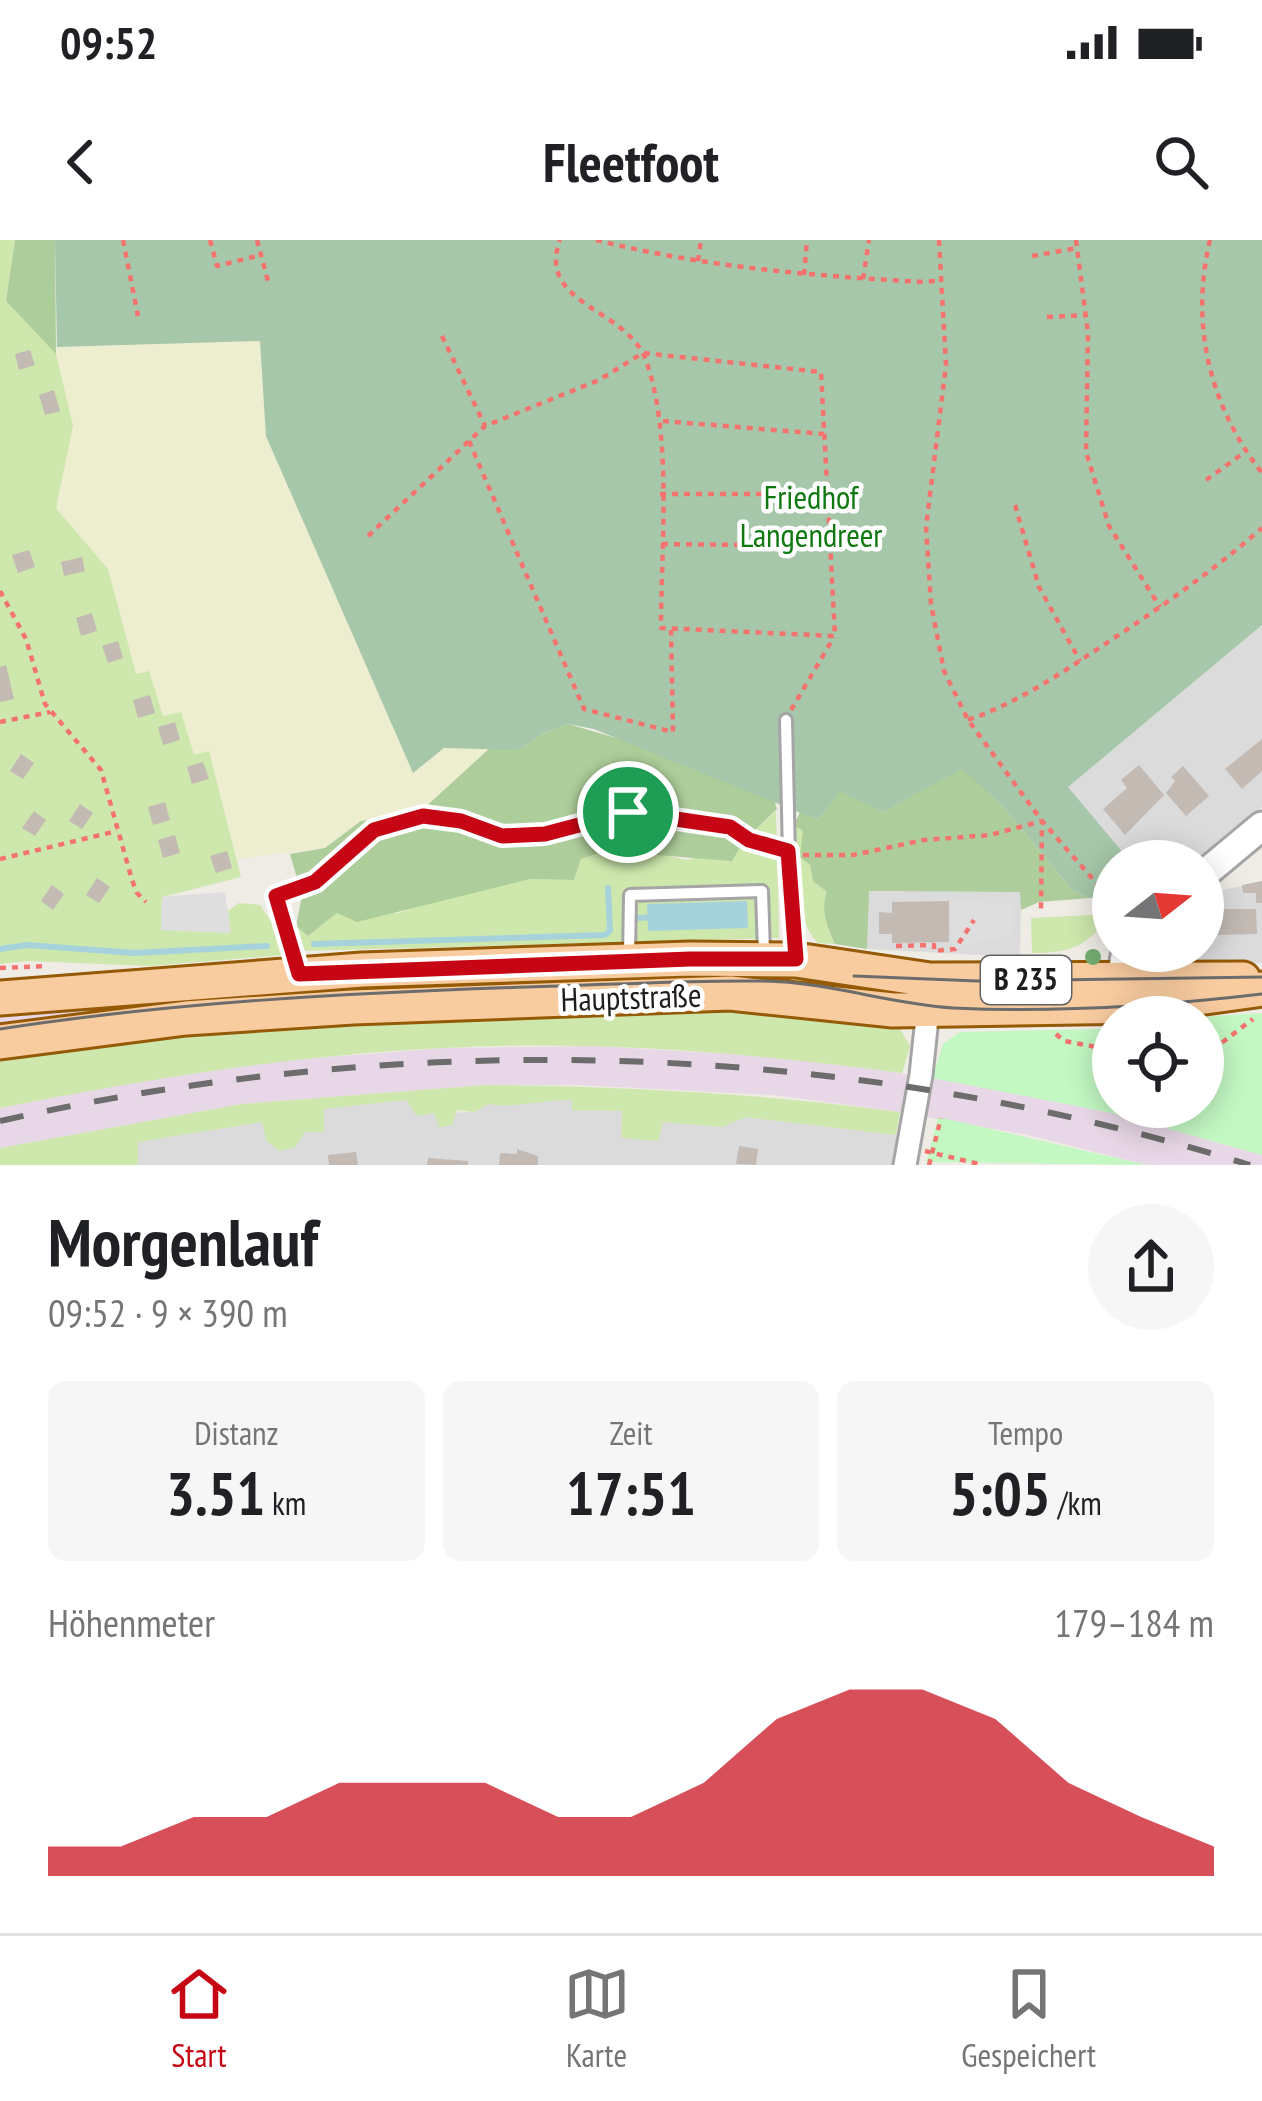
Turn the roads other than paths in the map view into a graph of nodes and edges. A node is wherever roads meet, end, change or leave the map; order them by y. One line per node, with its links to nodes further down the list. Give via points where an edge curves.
1 (786, 720): 5 (lane)
2 (1262, 826): 3 (street)
3 (1224, 858)
4 (276, 896): 8 (lane)
5 (780, 960): 6 (main road, Hauptstraße / B 235); 6 (lane, via 762,891 630,895); 11 (main road, Hauptstraße / B 235)
6 (629, 961): 8 (main road, Hauptstraße / B 235)
7 (1138, 973): 9 (main road, Hauptstraße / B 235); 10 (main road, Hauptstraße / B 235); 11 (main road, Hauptstraße / B 235)
8 (299, 974): 12 (main road, Hauptstraße / B 235)
9 (1262, 980)
10 (1262, 989)
11 (930, 995): 13 (main road, Hauptstraße / B 235, via 893,1010 683,995 225,1015); 14 (street)
12 (0, 998)
13 (0, 1042)
14 (906, 1156)

